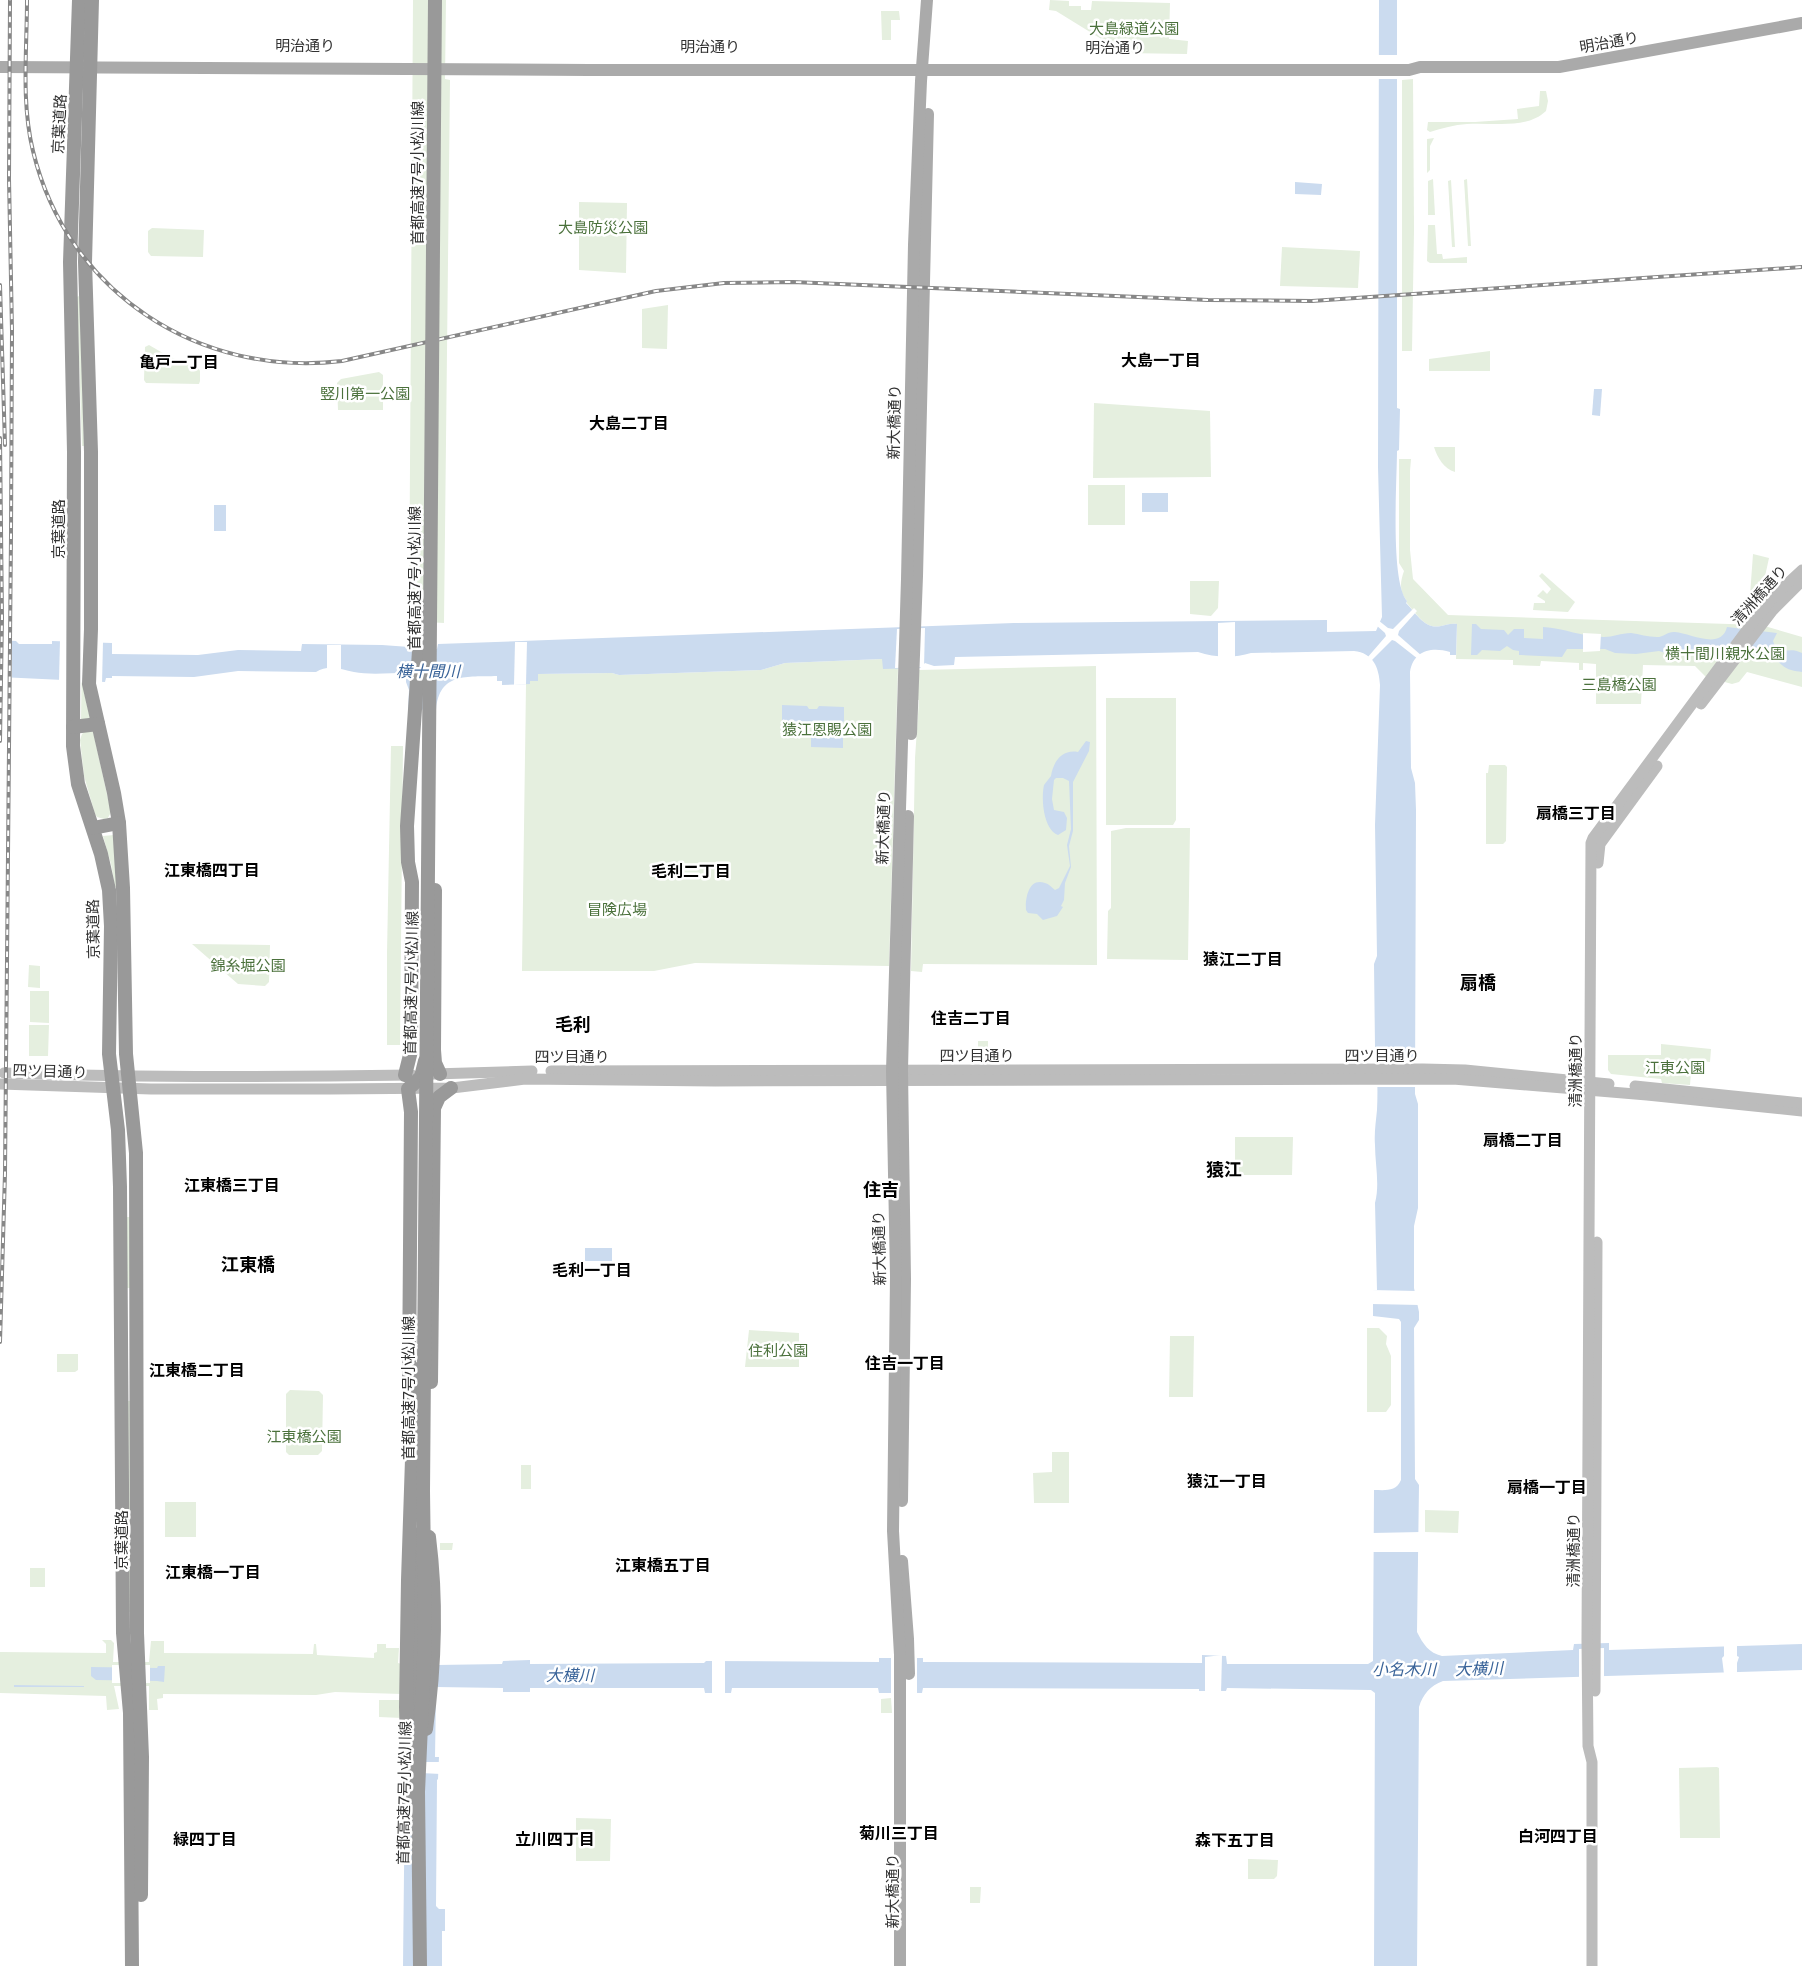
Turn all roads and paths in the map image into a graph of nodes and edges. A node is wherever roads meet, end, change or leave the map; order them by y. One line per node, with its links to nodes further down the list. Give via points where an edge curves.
1 (79, 0): 9 (highway, 京葉道路)
2 (92, 0): 9 (highway, 京葉道路)
3 (425, 0): 15 (highway, 首都高速7号小松川線, bridge)
4 (435, 0): 16 (highway, 首都高速7号小松川線, bridge)
5 (927, 0): 10 (main road, 新大橋通り)
6 (935, 0): 10 (main road, 新大橋通り)
7 (1802, 23): 10 (main road, 明治通り, via 1558,67)
8 (0, 60): 9 (main road, 明治通り)
9 (84, 64): 10 (main road, 明治通り); 11 (main road, 明治通り); 17 (highway, 京葉道路, via 90,452 89,684); 18 (highway, 京葉道路, via 70,262 74,452)
10 (925, 66): 23 (main road, 新大橋通り, via 914,245 910,628)
11 (0, 67)
12 (1802, 570): 14 (main road, 清洲橋通り, via 1766,605)
13 (1802, 581): 14 (main road, 清洲橋通り)
14 (1752, 630): 28 (main road, 清洲橋通り, via 1591,843)
15 (420, 640): 26 (highway, bridge, via 407,826 412,882); 34 (highway, 首都高速7号小松川線, bridge)
16 (429, 695): 21 (highway, bridge, via 435,722); 35 (highway, 首都高速7号小松川線, bridge)
17 (98, 724): 18 (highway); 19 (highway, 京葉道路)
18 (73, 727): 20 (highway, 京葉道路, via 76,772)
19 (119, 823): 20 (highway); 27 (highway, 京葉道路)
20 (93, 828): 25 (highway, 京葉道路, via 106,873 111,906)
21 (434, 971): 22 (highway, via 434,1050); 26 (highway, via 425,1027 425,1059)
22 (440, 1074): 23 (main road, 四ツ目通り); 26 (main road, 四ツ目通り)
23 (897, 1075): 28 (main road, 四ツ目通り, via 1424,1074 1454,1079); 30 (main road, 四ツ目通り, via 668,1081 525,1079); 38 (main road, 新大橋通り, via 905,1279)
24 (2, 1079): 25 (main road, 四ツ目通り); 25 (main road, 四ツ目通り, via 99,1088)
25 (108, 1080): 27 (main road); 36 (highway, 京葉道路, via 118,1130 123,1626)
26 (412, 1081): 27 (main road, 四ツ目通り, via 161,1089); 27 (main road, 四ツ目通り, via 150,1076); 29 (main road, 四ツ目通り); 34 (highway, bridge, via 409,1377 410,1430)
27 (129, 1082): 36 (highway, 京葉道路, via 134,1114 136,1178)
28 (1593, 1087): 31 (main road, 四ツ目通り); 33 (main road, 四ツ目通り); 45 (main road, 清洲橋通り, via 1591,1678 1596,1747 1592,1762)
29 (434, 1088): 30 (main road, 四ツ目通り); 32 (highway)
30 (451, 1088): 32 (highway, via 439,1097)
31 (1802, 1104)
32 (434, 1108): 35 (highway, bridge, via 429,1432)
33 (1802, 1111)
34 (414, 1447): 41 (highway, 首都高速7号小松川線, bridge, via 406,1708)
35 (424, 1472): 42 (highway, 首都高速7号小松川線, bridge, via 425,1637 418,1792)
36 (132, 1660): 37 (highway, 京葉道路)
37 (134, 1689): 39 (highway, 京葉道路, via 130,1730); 40 (highway, 京葉道路, via 142,1767)
38 (904, 1696): 43 (main road, 新大橋通り); 44 (main road, 新大橋通り)
39 (132, 1966)
40 (140, 1966)
41 (411, 1966)
42 (420, 1966)
43 (900, 1966)
44 (908, 1966)
45 (1592, 1966)

